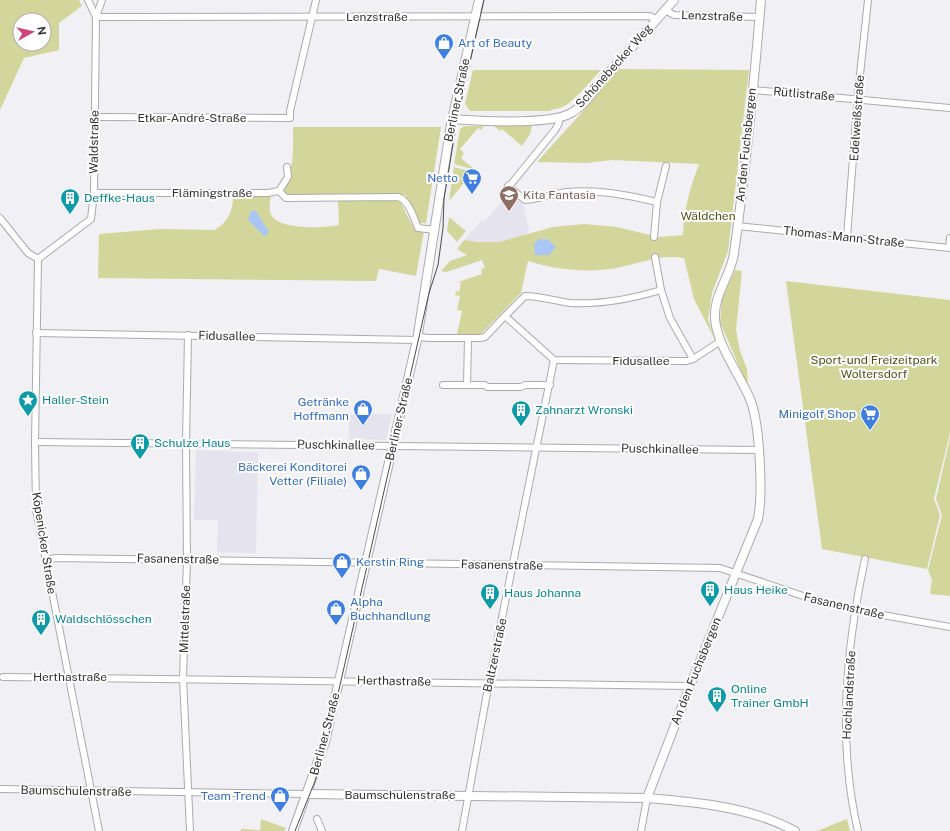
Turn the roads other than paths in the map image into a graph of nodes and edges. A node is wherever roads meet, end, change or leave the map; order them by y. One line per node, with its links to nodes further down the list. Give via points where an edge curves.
1 (88, 0): 10 (street, Waldstraße)
2 (102, 0): 10 (street)
3 (316, 0): 9 (street)
4 (479, 0): 11 (street, Berliner Straße)
5 (674, 0): 8 (street, Schönebecker Weg)
6 (761, 0): 12 (street, An den Fuchsbergen)
7 (868, 0): 15 (street, Edelweißstraße)
8 (665, 10): 12 (street, Lenzstraße, via 674,15); 13 (street, Schönebecker Weg)
9 (312, 16): 10 (street, Lenzstraße); 11 (street, Lenzstraße); 17 (street, Etkar-André-Straße, via 290,118)
10 (96, 17): 17 (street, Waldstraße)
11 (475, 17): 13 (street, Lenzstraße, via 650,16); 19 (street, Berliner Straße)
12 (760, 18): 14 (street, An den Fuchsbergen)
13 (656, 20): 18 (street, Schönebecker Weg, via 577,109)
14 (753, 90): 15 (street, Rütlistraße); 28 (street, An den Fuchsbergen)
15 (858, 99): 16 (street, Rütlistraße); 31 (street, Edelweißstraße)
16 (950, 108)
17 (94, 117): 24 (street, Waldstraße)
18 (558, 118): 19 (street, Schönebecker Weg); 22 (street, via 559,123 555,130)
19 (452, 119): 29 (street, Berliner Straße)
20 (666, 166): 26 (street)
21 (287, 167): 23 (street, via 288,177)
22 (508, 186): 25 (street); 26 (street, via 524,200 552,194 592,191 622,194)
23 (279, 191): 24 (street, Flämingstraße); 29 (street, via 286,198 403,198 418,228)
24 (94, 193): 35 (street, Waldstraße, via 91,220)
25 (503, 194)
26 (657, 202): 30 (street)
27 (0, 218): 35 (street, via 28,252)
28 (737, 226): 31 (street, Thomas-Mann-Straße); 42 (street, An den Fuchsbergen, via 734,255 716,303 715,319)
29 (435, 230): 40 (street, Berliner Straße)
30 (654, 237)
31 (847, 237): 33 (street, Thomas-Mann-Straße)
32 (950, 238): 33 (street)
33 (949, 248)
34 (655, 257): 36 (street)
35 (38, 260): 38 (street, Köpenicker Straße)
36 (661, 290): 37 (street, Fidusallee, via 619,301 592,304 525,296); 43 (street, via 670,318)
37 (505, 316): 41 (street, Fidusallee, via 485,337); 44 (street)
38 (36, 333): 39 (street, Fidusallee); 48 (street, Köpenicker Straße)
39 (188, 335): 40 (street, Fidusallee); 49 (street, Mittelstraße)
40 (417, 338): 41 (street, Fidusallee); 50 (street, Berliner Straße)
41 (468, 338): 46 (street)
42 (722, 341): 43 (street, Fidusallee); 52 (street, An den Fuchsbergen, via 756,417)
43 (693, 359): 44 (street, Fidusallee)
44 (554, 360): 47 (street)
45 (443, 385): 46 (street)
46 (467, 385): 47 (street)
47 (550, 385): 51 (street, Baltzerstraße)
48 (35, 442): 49 (street, Puschkinallee); 54 (street, Köpenicker Straße, via 36,510)
49 (186, 443): 50 (street, Puschkinallee); 55 (street, Mittelstraße)
50 (393, 446): 51 (street, Puschkinallee); 56 (street, Berliner Straße)
51 (537, 448): 52 (street, Puschkinallee); 57 (street, Baltzerstraße)
52 (758, 450): 58 (street, An den Fuchsbergen, via 761,503 758,519)
53 (865, 559): 59 (street, Hochlandstraße)
54 (45, 560): 55 (street, Fasanenstraße); 62 (street, Köpenicker Straße)
55 (187, 560): 56 (street, Fasanenstraße); 63 (street, Mittelstraße)
56 (367, 562): 57 (street, Fasanenstraße); 64 (street, Berliner Straße)
57 (514, 565): 58 (street, Fasanenstraße, via 720,568); 65 (street, Baltzerstraße)
58 (735, 575): 59 (street, Fasanenstraße); 66 (street, An den Fuchsbergen)
59 (855, 610): 60 (street, Fasanenstraße); 81 (street, Hochlandstraße, via 846,708 846,748)
60 (950, 628)
61 (3, 677): 62 (street, Herthastraße)
62 (69, 677): 63 (street, Herthastraße); 68 (street, Köpenicker Straße)
63 (183, 678): 64 (street, Herthastraße); 69 (street, Mittelstraße)
64 (339, 681): 65 (street, Herthastraße); 70 (street, Berliner Straße, via 323,750)
65 (489, 682): 66 (street, Herthastraße); 71 (street, Baltzerstraße)
66 (690, 686): 72 (street, An den Fuchsbergen)
67 (0, 789): 68 (street, Baumschulenstraße)
68 (90, 791): 69 (street, Baumschulenstraße); 74 (street, Köpenicker Straße)
69 (188, 792): 70 (street, Baumschulenstraße); 75 (street, Mittelstraße)
70 (307, 794): 71 (street, Baumschulenstraße); 76 (street, Berliner Straße)
71 (468, 795): 72 (street, Baumschulenstraße); 78 (street, Baltzerstraße)
72 (647, 798): 79 (street, An den Fuchsbergen); 80 (street, Baumschulenstraße, via 694,802 735,810)
73 (317, 819): 77 (street)
74 (99, 831)
75 (190, 831)
76 (293, 831)
77 (322, 831)
78 (462, 831)
79 (641, 831)
80 (795, 831)
81 (858, 831)

